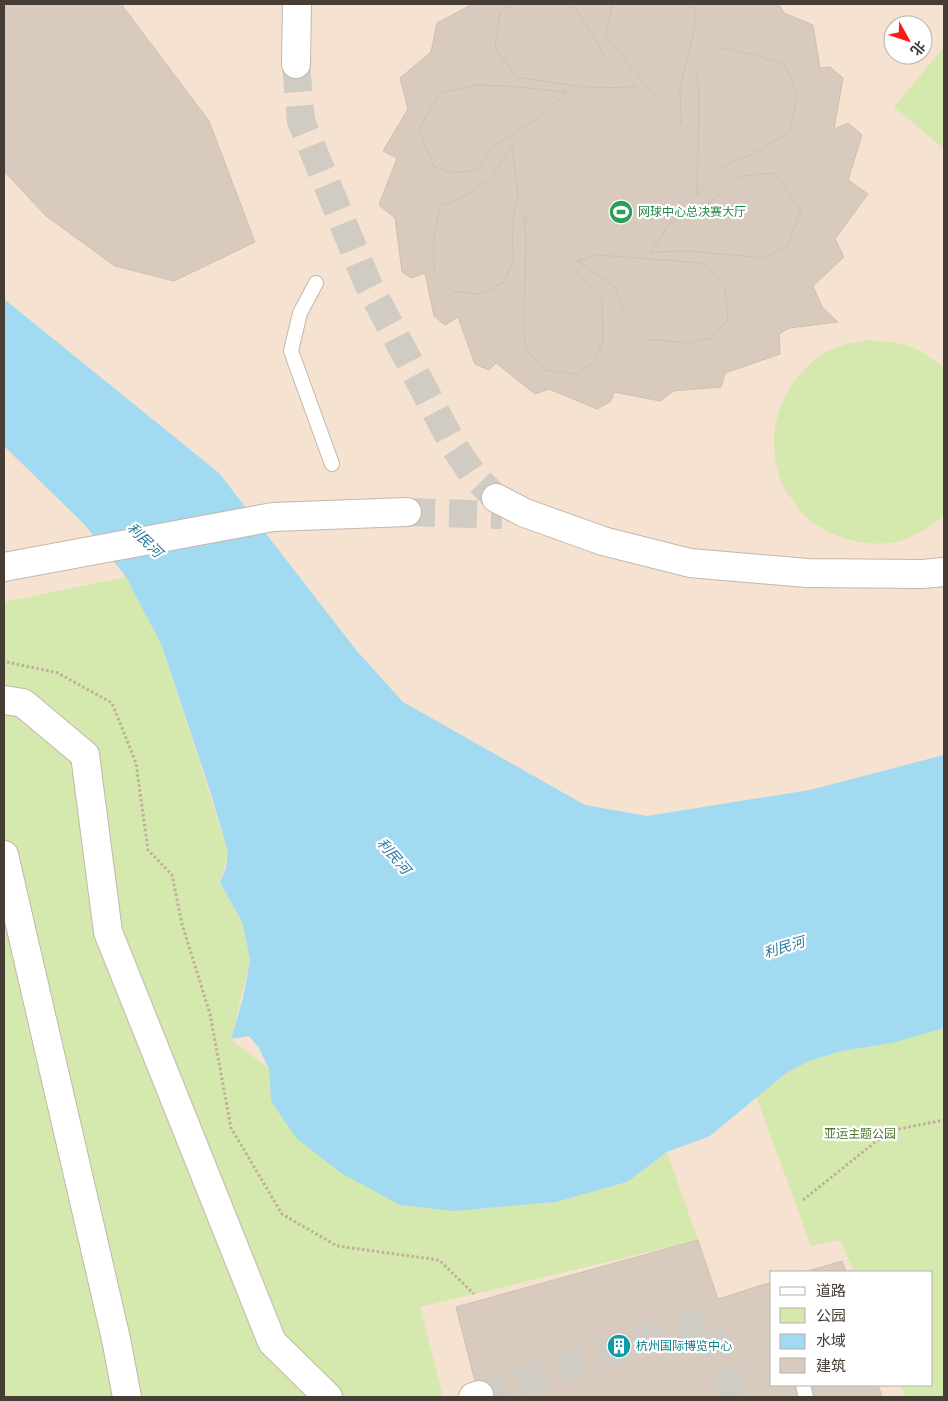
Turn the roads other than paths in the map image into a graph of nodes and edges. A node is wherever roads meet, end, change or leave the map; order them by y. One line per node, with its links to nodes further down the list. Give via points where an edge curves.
1 (298, 4): 2 (street)
2 (296, 64)
3 (316, 282): 4 (lane, via 300,313 291,351)
4 (332, 464)
5 (508, 509): 8 (street, via 603,541 690,563 807,573)
6 (407, 512): 7 (street, via 273,517)
7 (4, 567)
8 (944, 572)
9 (4, 700): 12 (street, via 23,703 85,755 108,932 272,1342)
10 (4, 855): 11 (street)
11 (127, 1397)
12 (328, 1397)

